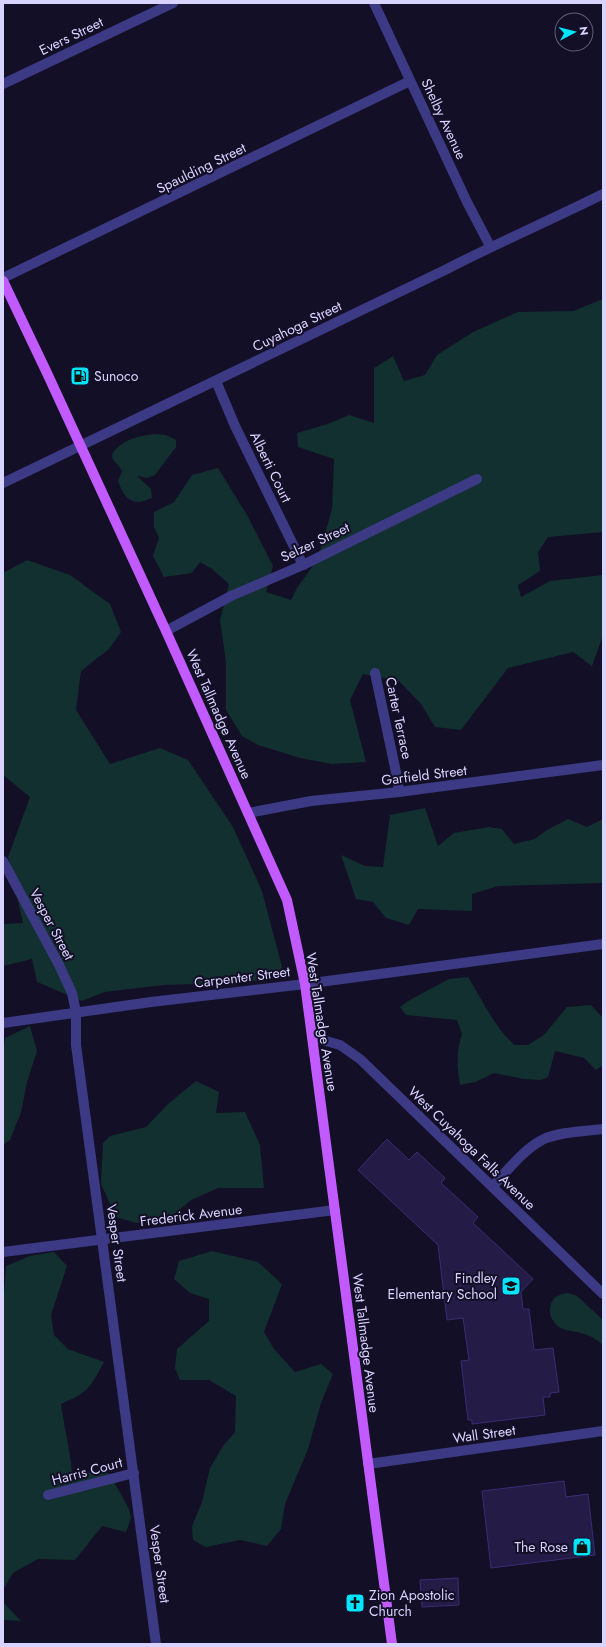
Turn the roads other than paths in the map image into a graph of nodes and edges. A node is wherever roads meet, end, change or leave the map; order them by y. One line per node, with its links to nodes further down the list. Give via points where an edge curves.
1 (173, 3): 4 (street, Evers Street)
2 (374, 3): 3 (street, Shelby Avenue)
3 (410, 81): 6 (street, Shelby Avenue); 7 (street, Spaulding Street)
4 (3, 84)
5 (603, 194): 6 (street, Cuyahoga Street, via 541,225)
6 (490, 246): 8 (street, Cuyahoga Street, via 446,270)
7 (3, 280): 9 (main road, West Tallmadge Avenue)
8 (216, 381): 9 (street, Cuyahoga Street); 12 (street, Alberti Court, via 235,426)
9 (81, 445): 11 (street, Cuyahoga Street); 13 (main road, West Tallmadge Avenue)
10 (477, 479): 12 (street, Selzer Street)
11 (3, 483)
12 (303, 564): 13 (street, Selzer Street, via 231,596)
13 (166, 630): 17 (main road, West Tallmadge Avenue)
14 (375, 673): 16 (street, Carter Terrace)
15 (603, 765): 16 (street, Garfield Street)
16 (399, 792): 17 (street, Garfield Street, via 311,801)
17 (248, 813): 20 (main road, West Tallmadge Avenue, via 287,900)
18 (3, 861): 21 (street, Vesper Street, via 59,965 72,993)
19 (603, 944): 20 (street, Carpenter Street)
20 (304, 984): 21 (street, Carpenter Street); 23 (main road, West Tallmadge Avenue)
21 (76, 1012): 22 (street, Carpenter Street); 27 (street, Vesper Street, via 76,1045)
22 (3, 1023)
23 (312, 1037): 25 (street, West Cuyahoga Falls Avenue, via 340,1045 355,1055); 26 (main road, West Tallmadge Avenue)
24 (603, 1129): 25 (street, via 542,1139)
25 (493, 1186): 29 (street, West Cuyahoga Falls Avenue)
26 (334, 1210): 27 (street, Frederick Avenue); 31 (main road, West Tallmadge Avenue)
27 (102, 1240): 28 (street, Frederick Avenue); 32 (street, Vesper Street)
28 (3, 1252)
29 (603, 1294)
30 (603, 1431): 31 (street, Wall Street)
31 (368, 1464): 35 (main road, West Tallmadge Avenue)
32 (134, 1473): 33 (street, Harris Court); 34 (street, Vesper Street)
33 (48, 1496)
34 (156, 1644)
35 (392, 1644)

